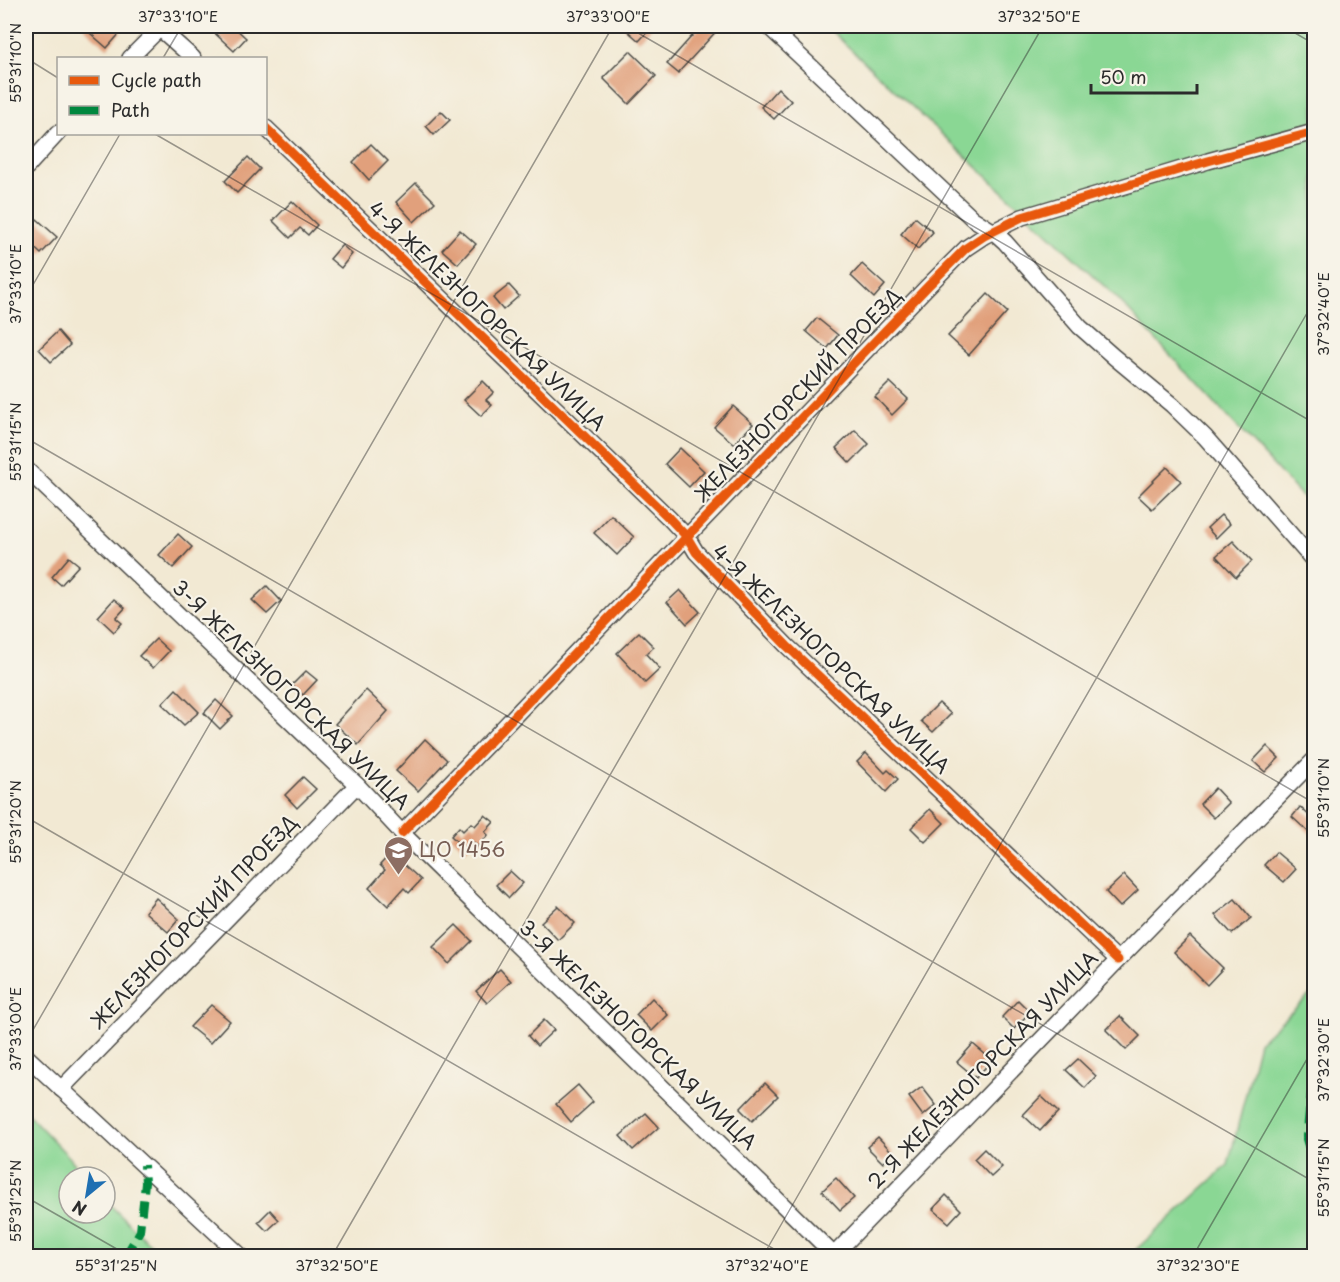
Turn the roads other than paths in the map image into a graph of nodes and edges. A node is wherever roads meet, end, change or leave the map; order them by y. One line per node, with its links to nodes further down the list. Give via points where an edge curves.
1 (160, 26): 3 (street); 4 (street)
2 (768, 26): 9 (street, via 972,218)
3 (131, 57)
4 (192, 57)
5 (267, 129): 11 (street, 4-Я ЖЕЛЕЗНОГОРСКАЯ УЛИЦА)
6 (1314, 132): 9 (street, ЖЕЛЕЗНОГОРСКИЙ ПРОЕЗД, via 1022,217)
7 (57, 135): 8 (street)
8 (26, 168)
9 (994, 232): 11 (street, ЖЕЛЕЗНОГОРСКИЙ ПРОЕЗД, via 966,248); 12 (street, via 1080,327 1205,437)
10 (26, 469): 14 (street, 3-Я ЖЕЛЕЗНОГОРСКАЯ УЛИЦА)
11 (687, 537): 15 (street, ЖЕЛЕЗНОГОРСКИЙ ПРОЕЗД); 16 (street, 4-Я ЖЕЛЕЗНОГОРСКАЯ УЛИЦА, via 696,552 788,645)
12 (1314, 561)
13 (1314, 760): 16 (street, 2-Я ЖЕЛЕЗНОГОРСКАЯ УЛИЦА)
14 (357, 785): 15 (street, 3-Я ЖЕЛЕЗНОГОРСКАЯ УЛИЦА); 18 (street, ЖЕЛЕЗНОГОРСКИЙ ПРОЕЗД)
15 (402, 833): 19 (street, 3-Я ЖЕЛЕЗНОГОРСКАЯ УЛИЦА)
16 (1118, 960): 19 (street, 2-Я ЖЕЛЕЗНОГОРСКАЯ УЛИЦА)
17 (26, 1056): 18 (street)
18 (61, 1089): 20 (street)
19 (833, 1256)
20 (241, 1257)

